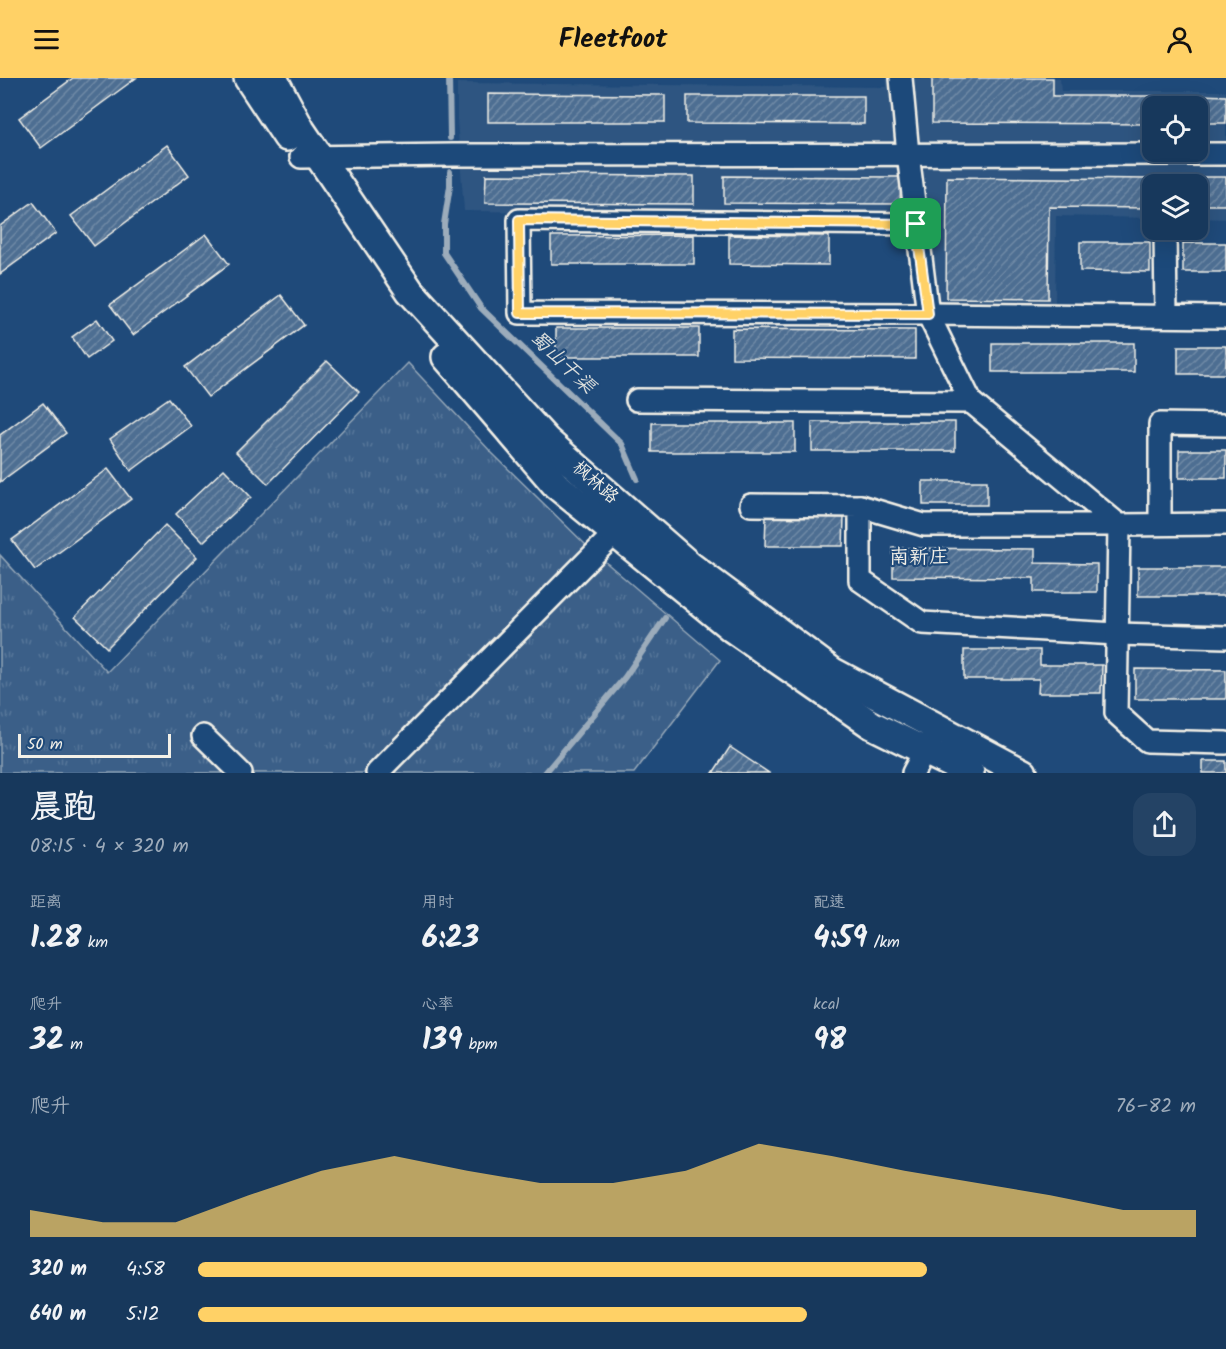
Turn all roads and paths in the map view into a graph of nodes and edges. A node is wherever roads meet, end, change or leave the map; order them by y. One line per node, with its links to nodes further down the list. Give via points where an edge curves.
1 (248, 78): 6 (main road, 枫林路)
2 (273, 78): 6 (main road, 枫林路, via 301,130)
3 (901, 78): 4 (street)
4 (908, 154): 5 (street); 6 (street); 7 (street)
5 (1226, 154)
6 (310, 157): 20 (main road, 枫林路, via 397,300 556,485); 23 (main road, 枫林路, via 410,291 547,441 689,565 833,672)
7 (916, 224): 9 (street); 9 (street, via 519,220 520,313)
8 (1165, 240): 10 (street)
9 (928, 314): 10 (street); 13 (street)
10 (1166, 316): 11 (street)
11 (1226, 316)
12 (636, 400): 13 (street)
13 (971, 402): 19 (street)
14 (1226, 425): 17 (street, via 1160,424)
15 (751, 505): 16 (street)
16 (860, 506): 19 (street, via 924,525); 21 (street, via 860,580 922,623)
17 (1160, 523): 18 (street); 19 (street)
18 (1226, 524)
19 (1119, 525): 21 (street)
20 (615, 533): 26 (main road, 枫林路, via 741,635); 28 (street)
21 (1117, 633): 22 (street); 25 (street, via 1116,713 1147,741)
22 (1226, 637)
23 (937, 727): 26 (street); 30 (main road, 枫林路)
24 (203, 736): 27 (street)
25 (1226, 743)
26 (919, 762): 29 (main road, 枫林路)
27 (241, 773)
28 (377, 773)
29 (970, 773)
30 (1023, 773)

